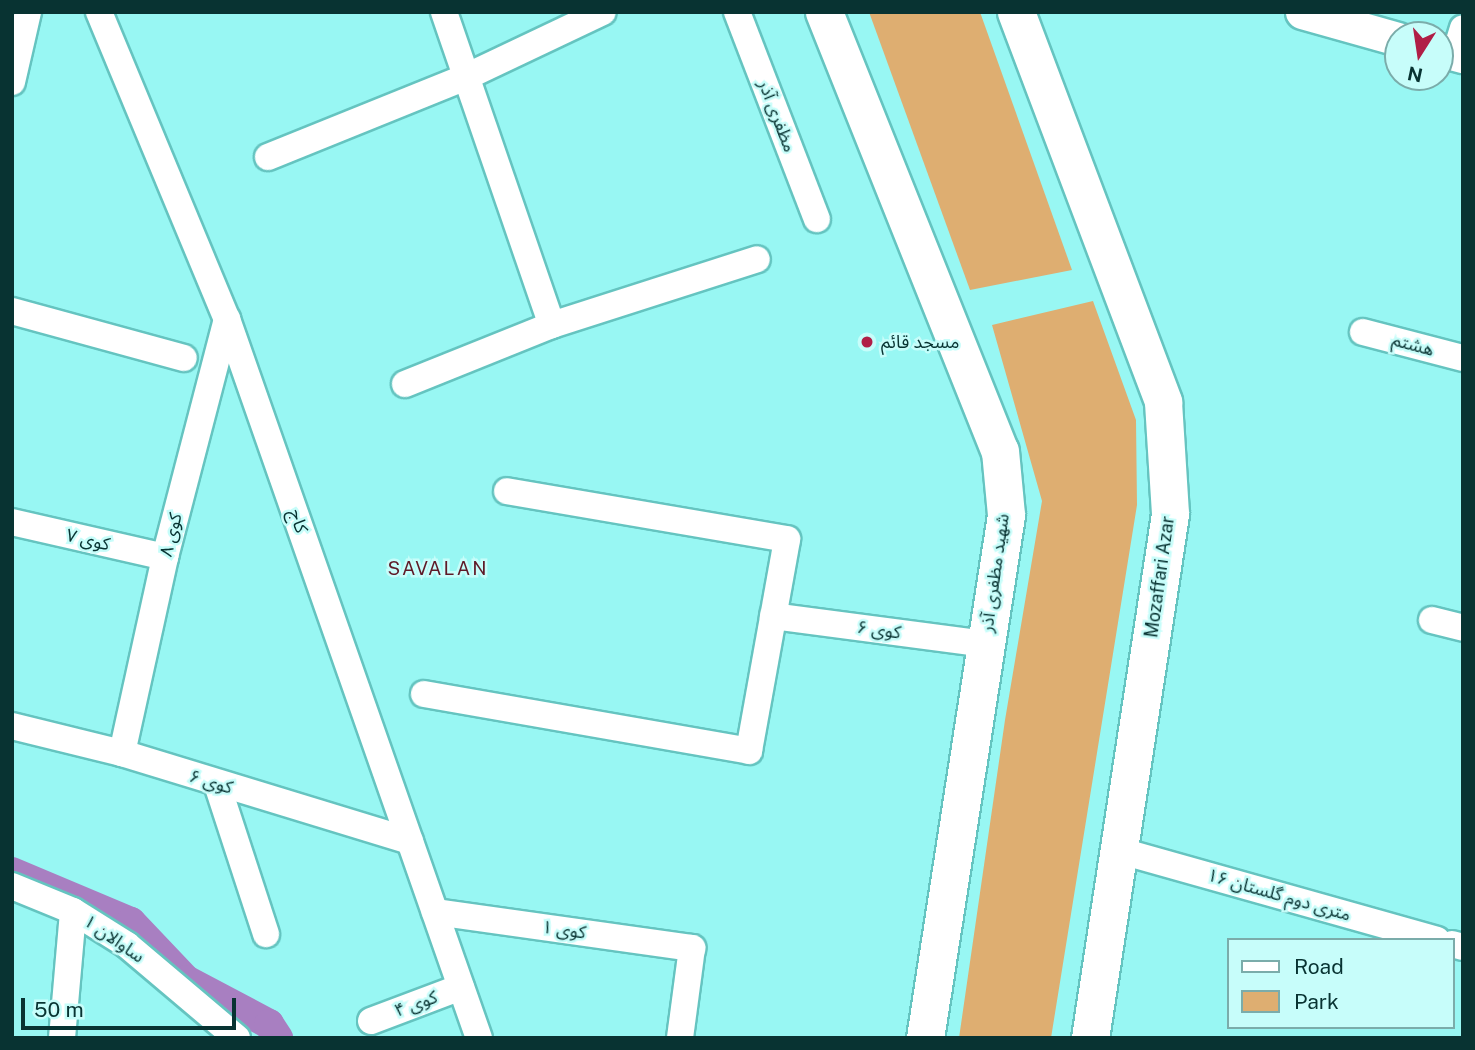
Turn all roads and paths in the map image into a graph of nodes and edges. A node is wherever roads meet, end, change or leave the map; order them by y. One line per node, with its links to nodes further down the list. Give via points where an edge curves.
1 (29, 12): 11 (street)
2 (99, 12): 16 (street, کاج)
3 (444, 12): 10 (street)
4 (603, 12): 10 (street)
5 (737, 12): 13 (street, مظفری آذر)
6 (824, 12): 28 (main road, شهید مظفری آذر, via 1000,451 1006,515)
7 (1016, 12): 34 (main road, Mozaffari Azar, via 1163,402 1170,514)
8 (1302, 12): 9 (street)
9 (1384, 34)
10 (468, 76): 12 (street); 17 (street)
11 (12, 82)
12 (268, 157)
13 (817, 219)
14 (757, 259): 17 (street)
15 (12, 311): 19 (street)
16 (227, 319): 24 (street, کوی ۸); 33 (street, کاج)
17 (552, 325): 21 (street)
18 (1363, 332): 20 (street, هشتم)
19 (184, 358)
20 (1463, 358)
21 (405, 384)
22 (507, 491): 25 (street, via 787,539)
23 (12, 522): 24 (street, کوی ۷)
24 (165, 557): 31 (street, کوی ۸)
25 (773, 616): 28 (street, کوی ۶); 29 (street, via 748,751)
26 (1432, 620): 27 (street)
27 (1463, 628)
28 (985, 645): 46 (main road, شهید مظفری آذر)
29 (424, 694)
30 (12, 726): 31 (street, کوی ۶)
31 (122, 754): 32 (street, کوی ۶)
32 (218, 784): 33 (street, کوی ۶); 38 (street)
33 (410, 841): 37 (street, کاج)
34 (1121, 851): 39 (street, ۱۶ متری دوم گلستان); 47 (main road, Mozaffari Azar)
35 (12, 887): 36 (street, ساوالان ۱)
36 (73, 911): 42 (street, ساوالان ۱, via 127,946); 43 (street)
37 (435, 912): 40 (street, کاج); 45 (street, کوی ۱, via 692,948)
38 (266, 934)
39 (1430, 938)
40 (461, 987): 41 (street, کوی ۴); 44 (street, کاج)
41 (370, 1021)
42 (230, 1034)
43 (62, 1038)
44 (479, 1038)
45 (680, 1038)
46 (925, 1038)
47 (1090, 1038)

